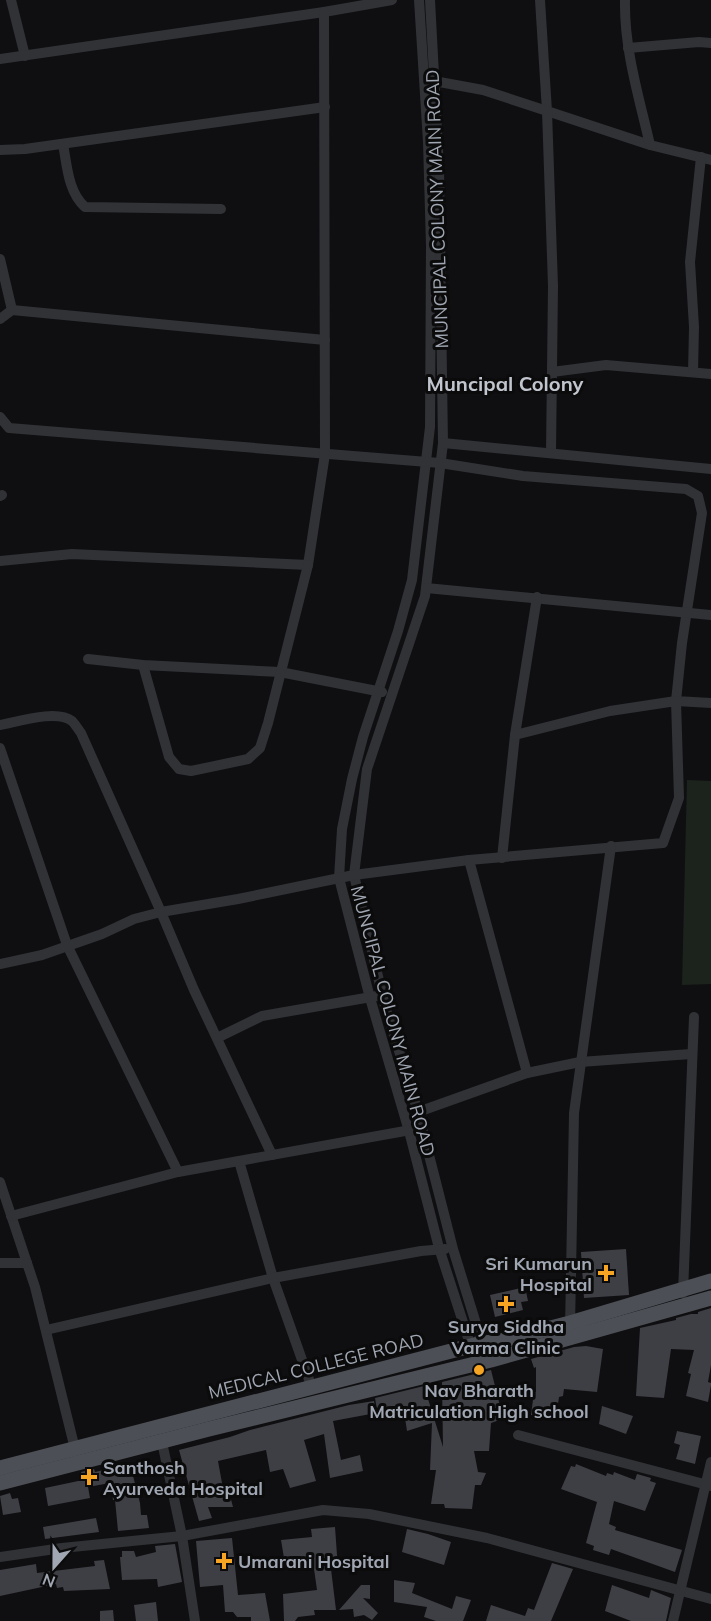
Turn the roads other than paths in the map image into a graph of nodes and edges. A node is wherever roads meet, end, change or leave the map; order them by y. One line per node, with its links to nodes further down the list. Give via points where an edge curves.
1 (11, 0): 10 (street)
2 (392, 0): 7 (street)
3 (419, 0): 31 (street, via 431,246 430,427)
4 (430, 0): 12 (street, MUNCIPAL COLONY MAIN ROAD)
5 (540, 0): 14 (street)
6 (625, 0): 9 (street)
7 (324, 12): 10 (street); 13 (street)
8 (711, 43): 9 (street)
9 (628, 48): 16 (street)
10 (25, 56): 11 (street)
11 (0, 59)
12 (434, 81): 14 (street, via 483,90); 28 (street, MUNCIPAL COLONY MAIN ROAD, via 439,168)
13 (325, 106): 15 (street); 23 (street)
14 (547, 111): 16 (street); 24 (street)
15 (63, 144): 17 (street); 19 (street, via 70,182 76,199 85,207)
16 (650, 145): 18 (street)
17 (0, 150)
18 (706, 158): 25 (street, via 690,261)
19 (221, 209)
20 (0, 259): 21 (street)
21 (12, 310): 22 (street); 23 (street)
22 (0, 319)
23 (325, 340): 30 (street)
24 (552, 372): 25 (street, via 606,365); 29 (street)
25 (693, 372): 26 (street)
26 (711, 374)
27 (0, 417): 30 (street, via 9,428)
28 (442, 443): 29 (street); 32 (street, MUNCIPAL COLONY MAIN ROAD)
29 (550, 452): 33 (street)
30 (326, 454): 31 (street); 35 (street)
31 (425, 462): 32 (street); 43 (street, via 412,580)
32 (440, 463): 36 (street, MUNCIPAL COLONY MAIN ROAD); 38 (street, via 523,476 686,489 698,496 702,513)
33 (711, 469)
34 (0, 561): 35 (street, via 72,554)
35 (309, 565): 42 (street)
36 (426, 588): 37 (street); 44 (street, MUNCIPAL COLONY MAIN ROAD)
37 (537, 597): 38 (street); 48 (street)
38 (688, 612): 39 (street); 45 (street)
39 (711, 615)
40 (88, 659): 41 (street)
41 (143, 665): 42 (street); 42 (street, via 169,757 179,769 191,771 248,759 260,748)
42 (280, 672): 43 (street)
43 (378, 691): 44 (street); 54 (street, via 352,778 342,829)
44 (393, 694): 53 (street, MUNCIPAL COLONY MAIN ROAD, via 367,770)
45 (676, 701): 46 (street); 48 (street, via 610,711); 50 (street, via 679,798 663,843)
46 (711, 703)
47 (0, 726): 55 (street, via 43,717 71,720 81,733)
48 (515, 735): 51 (street)
49 (0, 748): 56 (street)
50 (611, 846): 51 (street); 63 (street)
51 (502, 858): 52 (street)
52 (469, 860): 53 (street); 64 (street)
53 (354, 875): 54 (street); 58 (street, MUNCIPAL COLONY MAIN ROAD)
54 (339, 878): 55 (street); 59 (street)
55 (161, 912): 56 (street); 61 (street)
56 (67, 945): 57 (street); 70 (street)
57 (0, 964)
58 (383, 995): 59 (street); 65 (street, MUNCIPAL COLONY MAIN ROAD)
59 (370, 998): 61 (street, via 262,1016); 67 (street)
60 (694, 1017): 62 (street)
61 (217, 1038): 68 (street)
62 (691, 1054): 63 (street); 79 (street)
63 (580, 1062): 64 (street); 83 (street, via 574,1113)
64 (527, 1073): 65 (street)
65 (417, 1112): 66 (street, MUNCIPAL COLONY MAIN ROAD)
66 (422, 1127): 67 (street); 74 (street, MUNCIPAL COLONY MAIN ROAD)
67 (409, 1131): 68 (street); 73 (street)
68 (272, 1155): 69 (street)
69 (239, 1161): 70 (street); 77 (street)
70 (178, 1172): 72 (street)
71 (0, 1182): 72 (street)
72 (11, 1216): 76 (street)
73 (439, 1248): 74 (street); 77 (street); 84 (street)
74 (453, 1249): 84 (street, MUNCIPAL COLONY MAIN ROAD)
75 (0, 1263): 76 (street)
76 (27, 1263): 82 (street)
77 (273, 1278): 82 (street); 86 (street)
78 (711, 1281): 79 (main road, MEDICAL COLLEGE ROAD)
79 (683, 1290): 81 (street); 83 (main road, MEDICAL COLLEGE ROAD)
80 (711, 1298): 81 (main road, MEDICAL COLLEGE ROAD)
81 (685, 1305): 83 (main road, MEDICAL COLLEGE ROAD)
82 (46, 1330): 89 (street)
83 (571, 1330): 84 (main road, MEDICAL COLLEGE ROAD); 85 (main road, MEDICAL COLLEGE ROAD)
84 (477, 1345): 85 (street, MUNCIPAL COLONY MAIN ROAD); 86 (main road, MEDICAL COLLEGE ROAD)
85 (491, 1360): 88 (main road, MEDICAL COLLEGE ROAD)
86 (312, 1388): 89 (main road, MEDICAL COLLEGE ROAD)
87 (518, 1434): 93 (street)
88 (162, 1442): 89 (main road, MEDICAL COLLEGE ROAD); 94 (street)
89 (77, 1456): 91 (main road, MEDICAL COLLEGE ROAD); 92 (main road, MEDICAL COLLEGE ROAD)
90 (711, 1462): 93 (street)
91 (0, 1468)
92 (0, 1483)
93 (709, 1485): 96 (street)
94 (182, 1536): 95 (street); 96 (street, via 323,1510 369,1514 487,1538); 98 (street)
95 (0, 1557)
96 (681, 1592): 97 (street); 99 (street)
97 (711, 1599)
98 (195, 1621)
99 (673, 1621)

